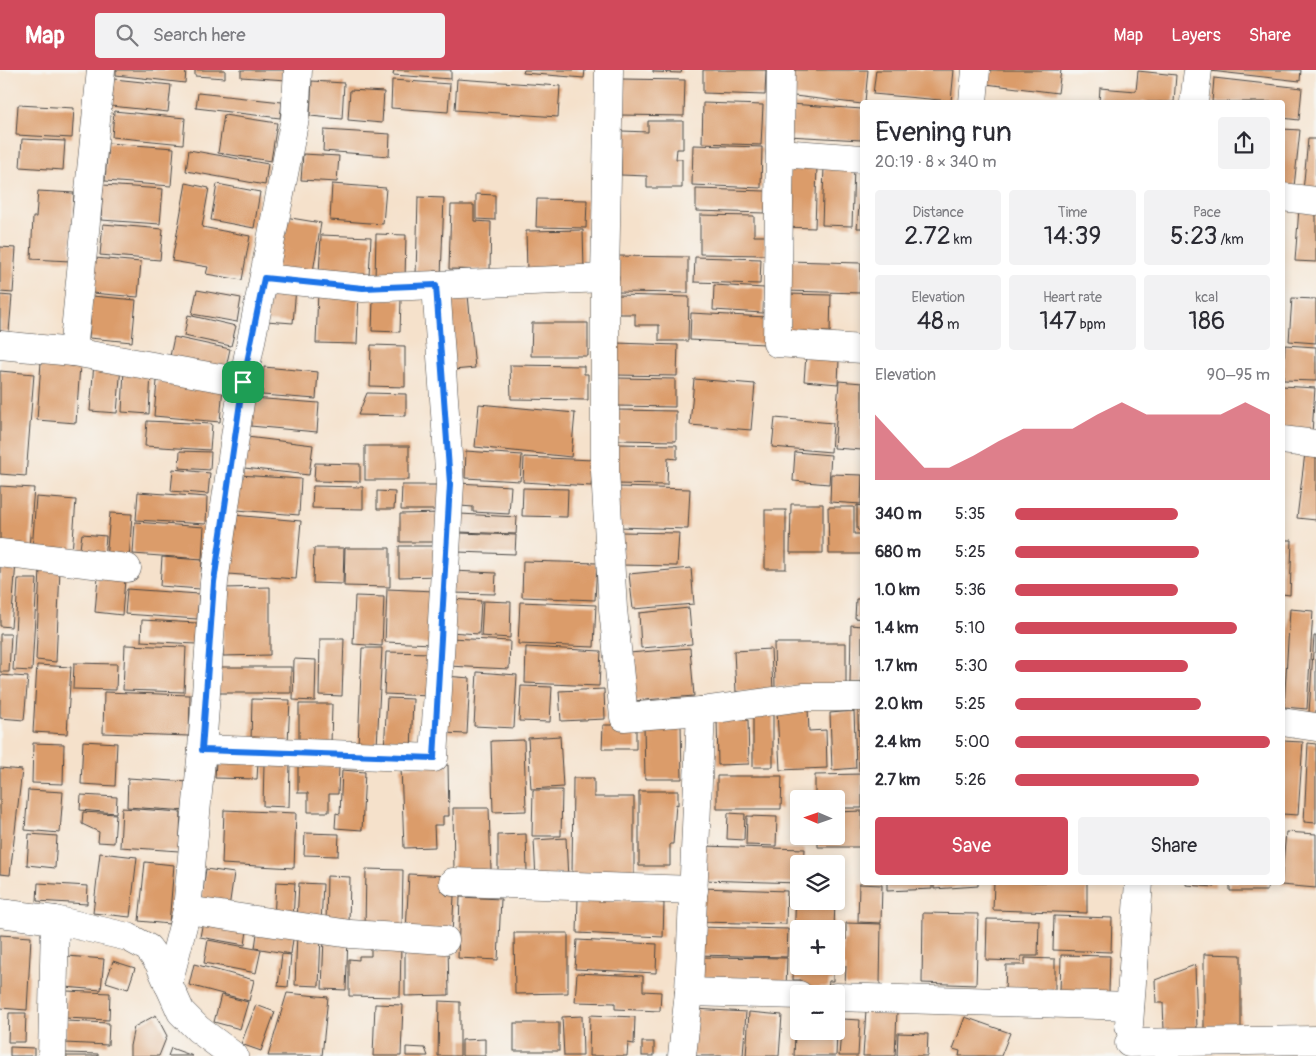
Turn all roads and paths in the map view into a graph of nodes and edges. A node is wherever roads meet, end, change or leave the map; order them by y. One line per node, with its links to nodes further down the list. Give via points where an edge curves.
1 (101, 70): 18 (street)
2 (298, 70): 13 (street, via 295,118)
3 (609, 70): 14 (street)
4 (781, 70): 9 (street)
5 (976, 70): 7 (street)
6 (1198, 70): 8 (street)
7 (973, 100)
8 (1194, 100)
9 (780, 153): 10 (street); 17 (street, via 777,343)
10 (860, 159)
11 (1285, 197): 12 (street)
12 (1316, 200)
13 (264, 278): 15 (street, via 363,288); 19 (street)
14 (605, 278): 15 (street); 25 (street, via 605,471 613,609 624,717)
15 (436, 285): 28 (street, via 450,484 434,758)
16 (0, 345): 18 (street)
17 (860, 349)
18 (73, 352): 19 (street)
19 (243, 382): 28 (street, via 214,582)
20 (1285, 440): 21 (street)
21 (1316, 444)
22 (0, 553): 23 (street)
23 (127, 568)
24 (860, 697): 25 (street, via 804,697)
25 (701, 711): 31 (street)
26 (1285, 722): 27 (street)
27 (1316, 727)
28 (202, 750): 32 (street)
29 (453, 882): 31 (street)
30 (1139, 885): 40 (street)
31 (694, 890): 37 (street)
32 (187, 910): 35 (street, via 350,934); 36 (street)
33 (0, 913): 34 (street)
34 (55, 920): 36 (street, via 128,937 148,948); 43 (street)
35 (445, 940)
36 (168, 984): 44 (street, via 182,1012 198,1029)
37 (689, 992): 38 (street); 45 (street)
38 (790, 996)
39 (845, 997): 40 (street)
40 (1130, 1006): 42 (street)
41 (1316, 1040): 42 (street)
42 (1128, 1049)
43 (52, 1056)
44 (234, 1056)
45 (682, 1056)

